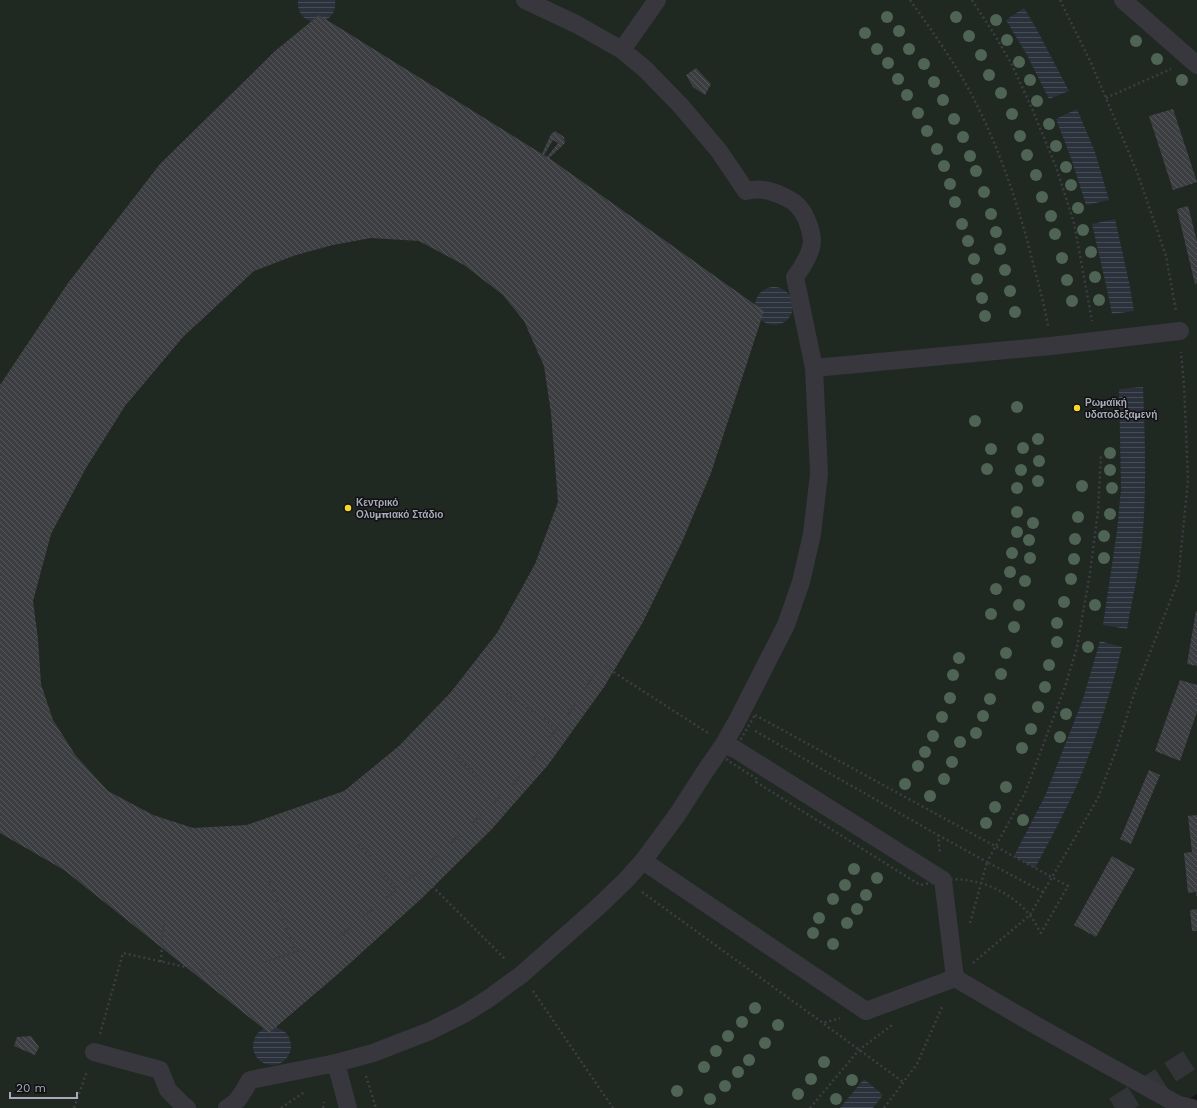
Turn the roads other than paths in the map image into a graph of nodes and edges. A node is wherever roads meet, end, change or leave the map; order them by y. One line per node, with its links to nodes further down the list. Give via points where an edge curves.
1 (525, 0): 4 (street, via 576,24)
2 (657, 0): 4 (street)
3 (1123, 0): 5 (street)
4 (622, 50): 7 (street, via 645,69 681,106 719,151 746,191 764,190 782,196 796,203 805,216 812,242 805,263 795,277)
5 (1194, 63)
6 (1180, 331): 7 (street)
7 (814, 368): 8 (street, via 819,474 812,534 801,582 786,625 743,724)
8 (724, 744): 9 (street); 10 (street, via 943,880)
9 (643, 861): 10 (street, via 866,1011); 12 (street, via 598,907 521,975 488,999 430,1031 373,1053)
10 (955, 978): 16 (street, via 1179,1106)
11 (94, 1052): 13 (street, via 160,1070 168,1090)
12 (336, 1063): 14 (street, via 250,1080 242,1094); 15 (street)
13 (187, 1108)
14 (227, 1108)
15 (348, 1108)
16 (1192, 1108)

